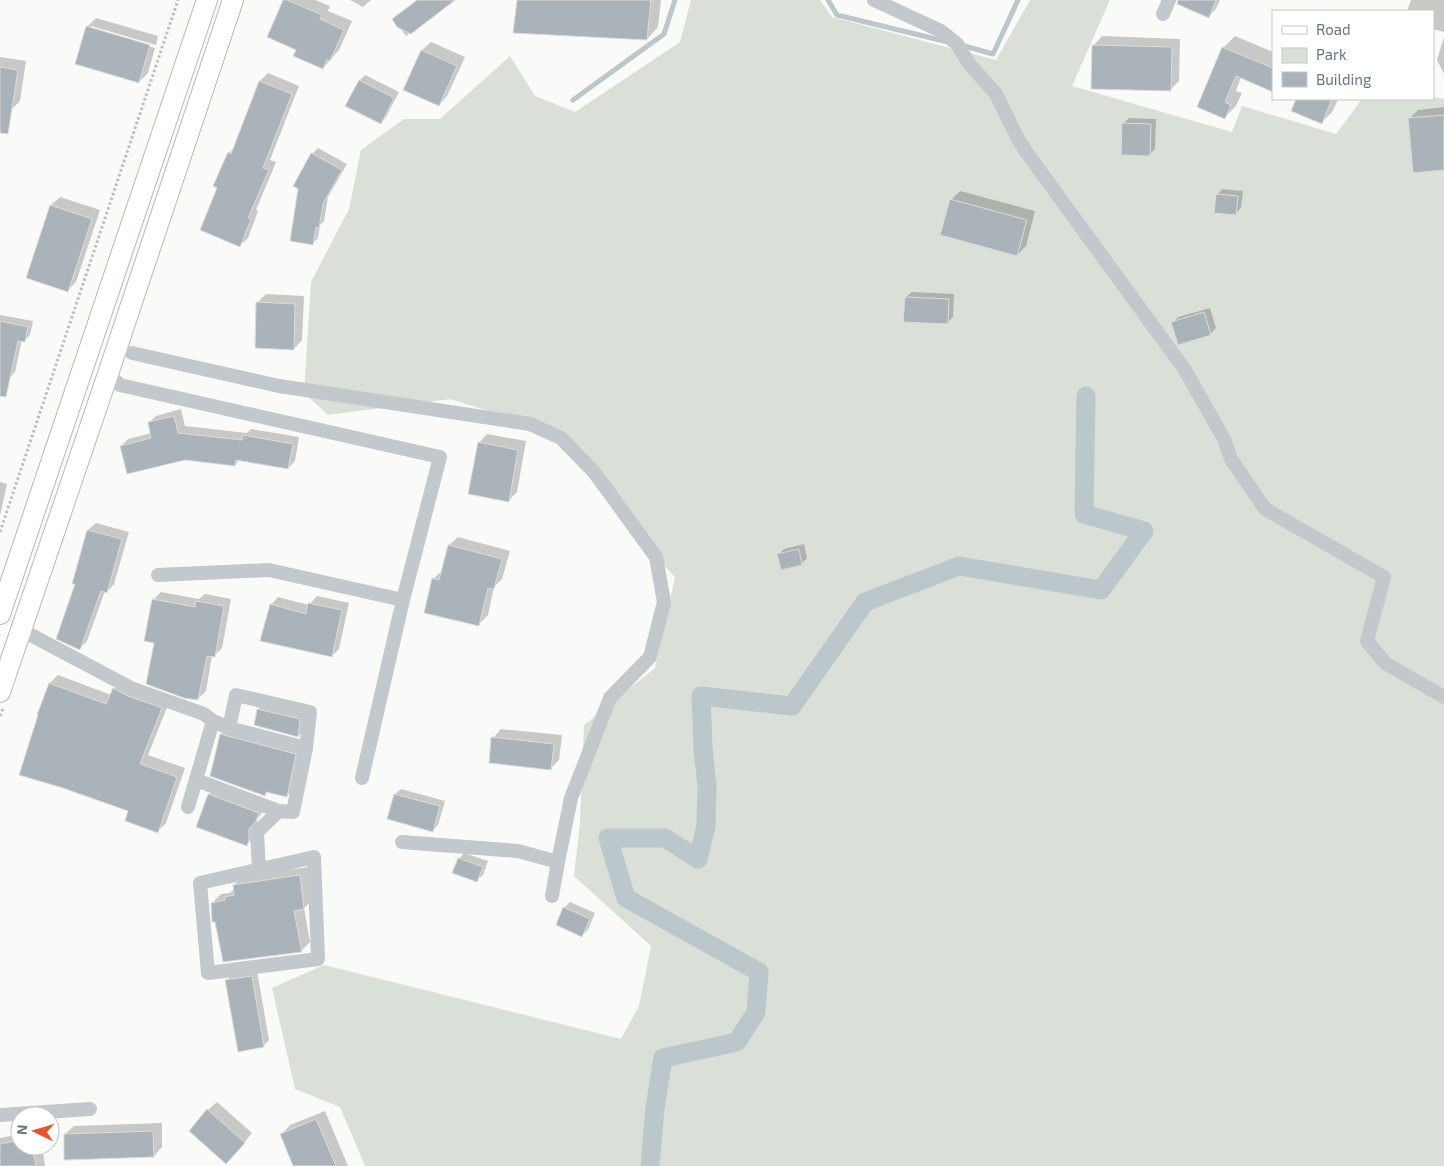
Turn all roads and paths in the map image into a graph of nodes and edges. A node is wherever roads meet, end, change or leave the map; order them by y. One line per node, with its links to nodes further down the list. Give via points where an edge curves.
1 (178, 0): 11 (path)
2 (207, 0): 7 (main road)
3 (232, 0): 8 (main road)
4 (874, 0): 17 (street, via 941,31 956,44 996,94 1027,153 1185,370 1224,439 1231,459 1265,509 1384,577 1367,641 1385,663)
5 (1169, 0): 6 (street)
6 (1163, 14)
7 (96, 326): 8 (main road); 14 (main road)
8 (121, 335): 10 (main road)
9 (132, 353): 26 (street, via 279,386 530,424 561,438 594,472 656,557 664,602 650,657 610,698 571,798)
10 (108, 374): 13 (street, via 120,385 440,457); 15 (main road)
11 (0, 532)
12 (158, 575): 13 (street, via 269,570)
13 (403, 600): 21 (street)
14 (0, 614)
15 (22, 628): 16 (main road); 18 (street, via 131,688)
16 (0, 692)
17 (1444, 697)
18 (213, 720): 19 (street); 22 (street)
19 (228, 728): 20 (street); 20 (street, via 236,695 310,712)
20 (306, 748): 24 (street, via 293,812)
21 (362, 778)
22 (196, 780): 23 (street); 24 (street)
23 (188, 807)
24 (280, 811): 27 (street, via 257,832)
25 (402, 842): 26 (street, via 518,851)
26 (558, 862): 28 (street)
27 (259, 870): 27 (street, via 314,857 318,959 208,973 200,883)
28 (552, 896)
29 (90, 1109): 30 (street)
30 (0, 1115)

